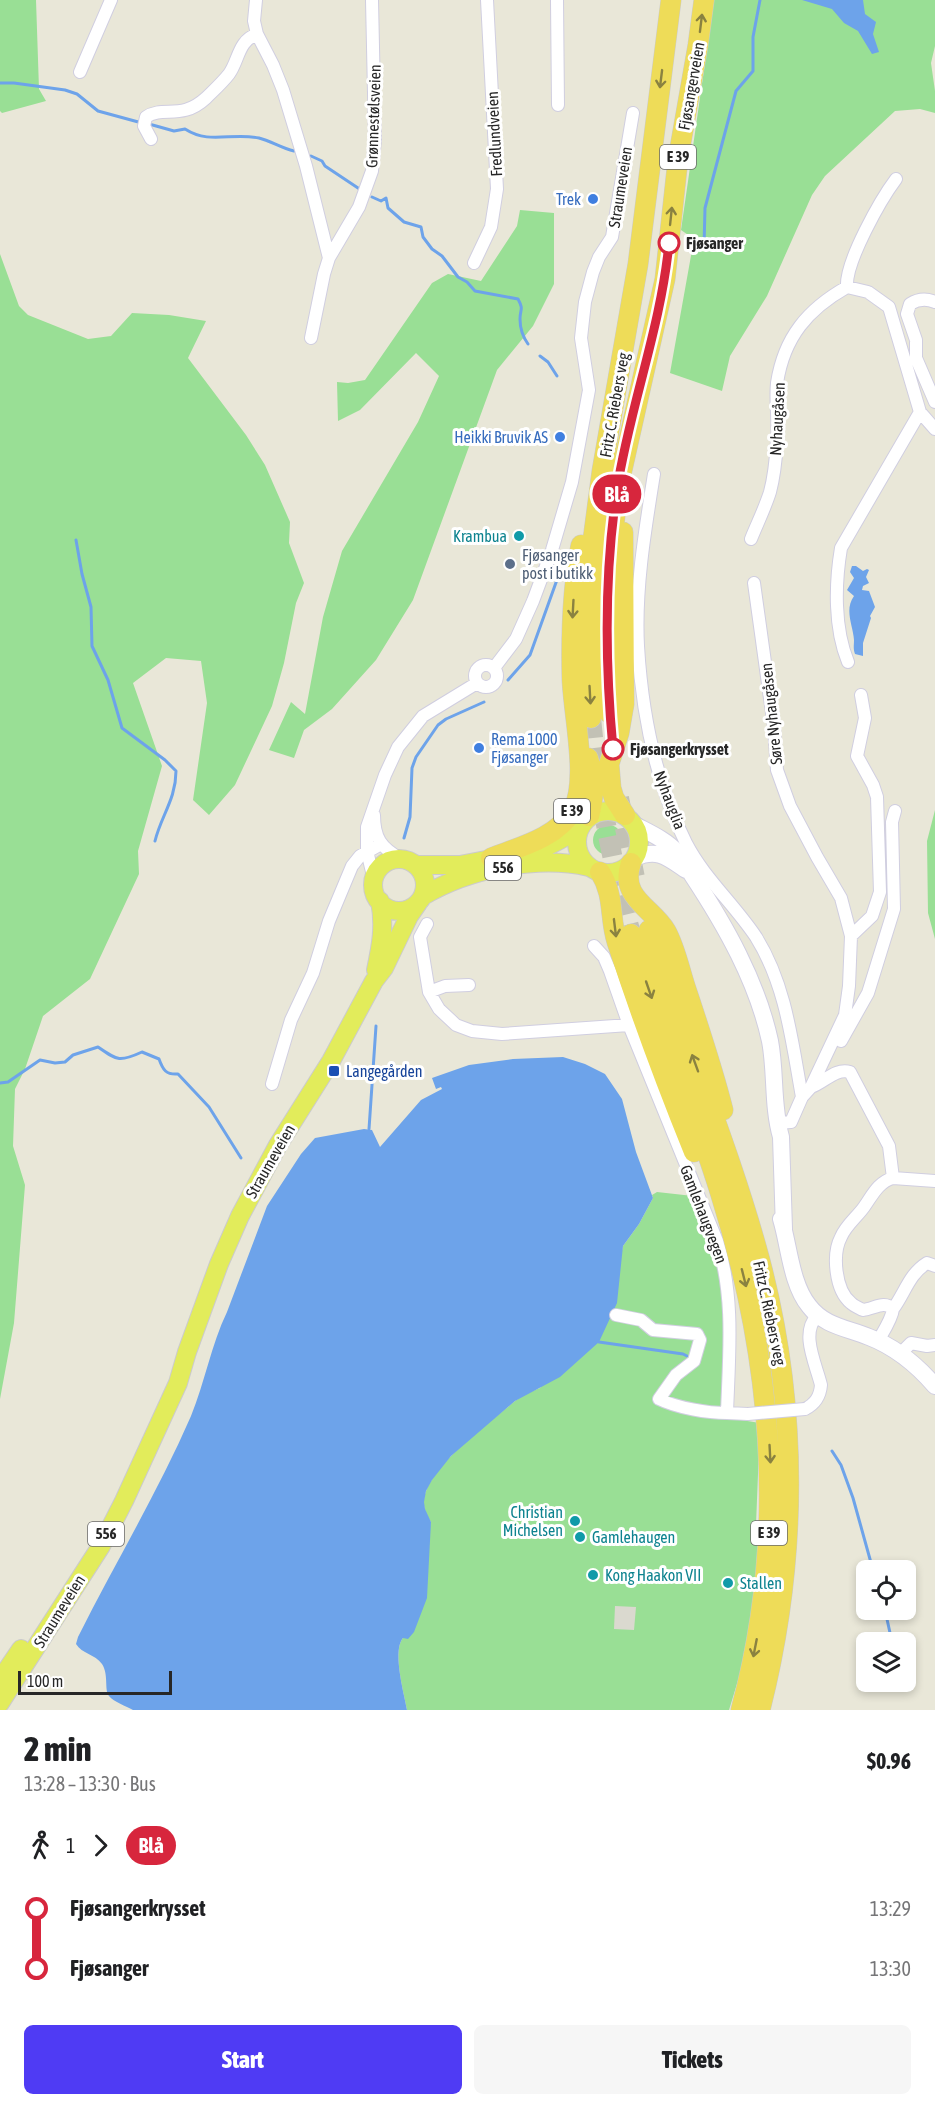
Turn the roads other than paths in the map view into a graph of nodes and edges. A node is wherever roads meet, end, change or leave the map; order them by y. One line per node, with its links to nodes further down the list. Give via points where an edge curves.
1 (111, 0): 9 (street)
2 (256, 0): 8 (street, Grønnestølsveien)
3 (372, 0): 14 (street, Grønnestølsveien, via 372,171 359,207)
4 (487, 0): 15 (street, Fredlundveien, via 496,196 490,227)
5 (557, 0): 10 (street)
6 (670, 0): 18 (highway, Fjøsangerveien / E 39, one-way to 18)
7 (704, 0): 19 (highway, Fjøsangerveien / E 39, one-way to 7)
8 (257, 34): 12 (street, via 247,39 229,74 198,104 185,112 146,117 144,126); 14 (street, Grønnestølsveien, via 283,90)
9 (80, 72)
10 (558, 105)
11 (633, 113): 31 (street, Straumeveien, via 612,237 596,264 585,302 581,338 589,390 572,482 533,601 516,639 494,668 479,667 475,674 477,683 423,716 412,728 392,760)
12 (151, 139)
13 (896, 178): 16 (street, via 857,251 846,278)
14 (329, 258): 20 (street, Grønnestølsveien)
15 (474, 263)
16 (847, 287): 22 (street, via 868,292 889,307); 26 (street, Nyhaugåsen, via 813,310 798,327 785,352 777,384 777,441 770,491)
17 (935, 302): 21 (street, via 915,301 907,314 916,340 916,358)
18 (630, 309): 30 (highway, Fritz C. Riebers veg / E 39, one-way to 30, via 602,471 589,498 574,590 572,648)
19 (658, 315): 24 (highway, Fritz C. Riebers veg / E 39)
20 (311, 338)
21 (935, 402)
22 (920, 412): 23 (street); 28 (street, via 841,548 838,606 842,646)
23 (935, 429)
24 (623, 461): 30 (highway, Fritz C. Riebers veg / E 39, via 608,581 607,662); 33 (highway, E 39, via 624,704 609,764 614,798)
25 (654, 474): 55 (street, Nyhauglia, via 640,582 638,635 651,745 686,842 771,964 783,995)
26 (751, 539)
27 (754, 583): 46 (street, Søre Nyhaugåsen, via 777,770 790,806 842,898)
28 (848, 662)
29 (861, 695): 46 (street, via 865,718 857,756 877,797 880,892 872,916)
30 (592, 717): 34 (highway, E 39, via 595,794); 37 (highway, E 39, via 578,798 572,811 546,834)
31 (374, 808): 35 (street, via 374,827); 36 (street, via 367,827)
32 (895, 811): 52 (street, via 894,909 868,993 853,1024)
33 (630, 820): 34 (main road, E 39, via 610,810 596,812); 38 (main road, E 39, via 639,839); 41 (main road, via 672,846)
34 (584, 822): 37 (main road, 556, via 562,840 542,849 520,856); 40 (main road, E 39, via 577,834 577,849 584,862)
35 (381, 844): 36 (street); 39 (street)
36 (367, 851): 42 (street); 53 (street, via 354,862 329,921 313,973 291,1020)
37 (491, 858): 39 (main road, 556, via 460,865)
38 (633, 860): 40 (main road, via 617,872); 41 (main road, via 654,853); 60 (highway, E 39, via 629,878 633,895 658,920 670,941 714,1073)
39 (408, 862): 42 (main road, via 383,864); 43 (main road, via 425,879)
40 (594, 869): 43 (main road, 556, via 558,862 512,866 460,878); 59 (highway, E 39, one-way to 59, via 609,891 616,938 676,1109 709,1187)
41 (690, 873): 56 (main road, via 729,936 765,1023 772,1056)
42 (374, 880): 44 (main road, 556)
43 (420, 900): 44 (main road, 556, via 402,910 394,910); 48 (main road, Straumeveien / 556)
44 (380, 901): 48 (main road, Straumeveien / 556, via 383,938)
45 (427, 924): 50 (street, via 420,937)
46 (851, 936): 52 (street, Søre Nyhaugåsen, via 845,1015)
47 (594, 946): 51 (street, Gamlehaugvegen, via 604,957)
48 (374, 981): 67 (main road, Straumeveien / 556, via 331,1062 248,1199)
49 (469, 985): 50 (street, via 445,986)
50 (429, 992): 51 (street, via 456,1026 472,1031 502,1034)
51 (629, 1025): 70 (street, Gamlehaugvegen, via 721,1255 729,1299)
52 (817, 1073): 54 (street, Søre Nyhaugåsen)
53 (272, 1084)
54 (811, 1086): 55 (street, Søre Nyhaugåsen); 57 (street, via 839,1071 850,1072 889,1146)
55 (802, 1097): 56 (street, Søre Nyhaugåsen, via 791,1122)
56 (777, 1123): 64 (main road, via 772,1142 777,1203 801,1293)
57 (893, 1178): 58 (street); 62 (street, via 878,1187 843,1232 836,1264 840,1287 850,1302 863,1310 882,1304)
58 (935, 1181)
59 (729, 1221): 60 (highway, Fritz C. Riebers veg / E 39, one-way to 59, via 727,1154 669,993 640,932); 73 (highway, Fritz C. Riebers veg / E 39, one-way to 73, via 759,1354 770,1473 763,1602)
60 (759, 1258): 74 (highway, Fritz C. Riebers veg / E 39, via 780,1361 789,1473 782,1605)
61 (935, 1266): 62 (street, via 927,1263 914,1273)
62 (893, 1309): 65 (street)
63 (616, 1315): 70 (street, via 641,1320 653,1330 697,1334 700,1340 694,1361 676,1375 660,1399 692,1409)
64 (817, 1316): 65 (main road); 70 (street, bridge, via 808,1335 821,1385 815,1404 805,1409)
65 (878, 1341): 68 (main road)
66 (935, 1345): 68 (street, via 911,1343)
67 (187, 1352): 71 (main road, Straumeveien / 556, via 91,1539); 72 (main road, Straumeveien / 556, via 178,1383 124,1501 100,1546)
68 (900, 1354): 69 (main road)
69 (935, 1386)
70 (728, 1413)
71 (0, 1680)
72 (0, 1703)
73 (741, 1710)
74 (760, 1710)

